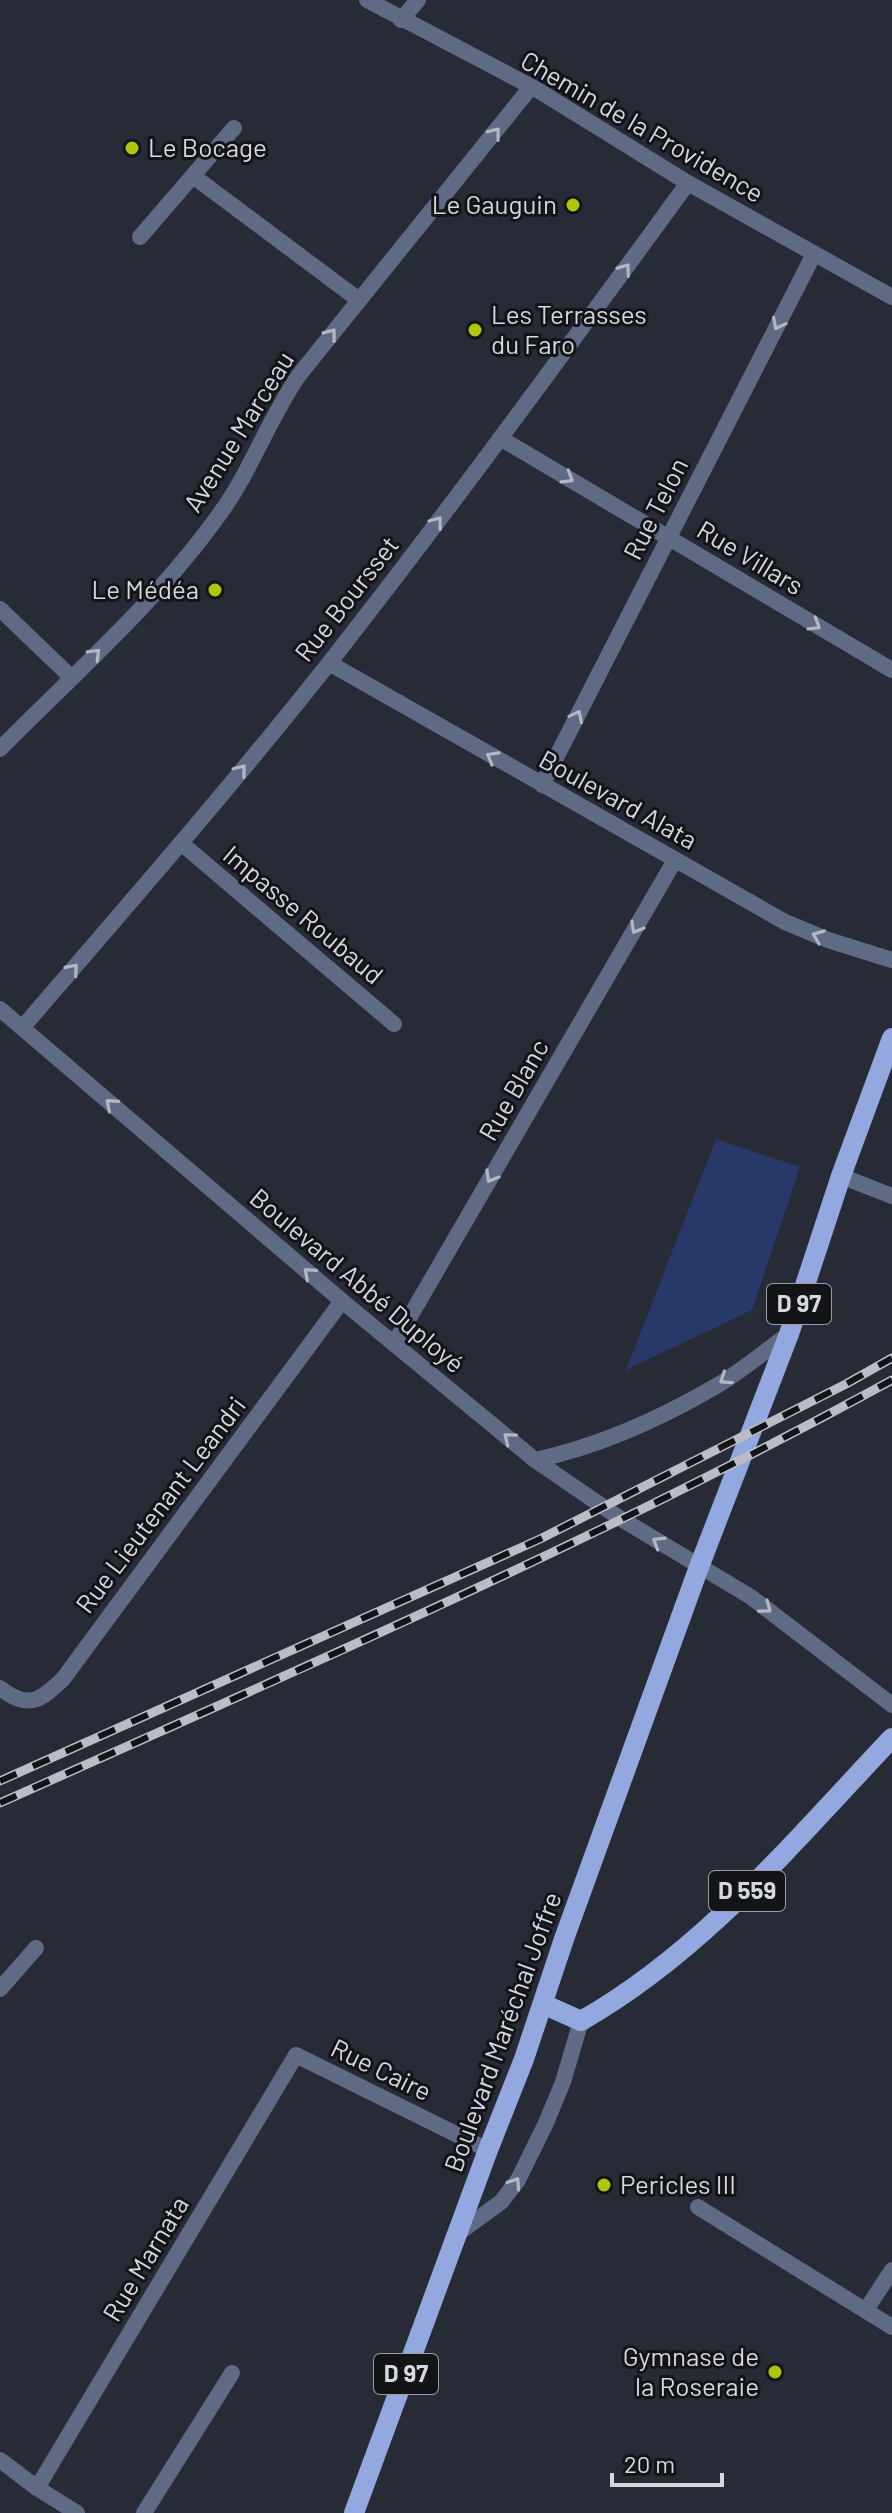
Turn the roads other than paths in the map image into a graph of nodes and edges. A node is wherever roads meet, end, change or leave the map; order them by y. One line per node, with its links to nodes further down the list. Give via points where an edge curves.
1 (367, 0): 3 (street, Chemin de la Providence)
2 (418, 0): 3 (street)
3 (401, 20): 4 (street, Chemin de la Providence)
4 (531, 87): 7 (street, Chemin de la Providence); 11 (street, Avenue Marceau, one-way to 4)
5 (234, 128): 6 (street)
6 (193, 176): 8 (street); 11 (street)
7 (688, 183): 9 (street, Chemin de la Providence); 12 (street, Rue Boursset, one-way to 7)
8 (140, 237)
9 (814, 254): 10 (street, Chemin de la Providence); 13 (street, Rue Telon, one-way to 13)
10 (892, 297)
11 (359, 300): 17 (street, Avenue Marceau, one-way to 11, via 150,598 219,516 283,398)
12 (500, 438): 13 (street, Rue Villars, one-way to 13); 15 (street, Rue Boursset, one-way to 12)
13 (669, 538): 16 (street, Rue Villars, one-way to 16); 19 (street, Rue Telon, one-way to 13)
14 (0, 609): 17 (street)
15 (329, 663): 19 (street, Boulevard Alata, one-way to 15); 20 (street, Rue Boursset, one-way to 15)
16 (892, 670)
17 (71, 677): 18 (street, Avenue Marceau)
18 (0, 749)
19 (542, 785): 21 (street, Boulevard Alata)
20 (181, 843): 24 (street, Impasse Roubaud); 25 (street, Rue Boursset, one-way to 20)
21 (675, 860): 22 (street, Boulevard Alata, one-way to 21, via 785,922); 31 (street, Rue Blanc, one-way to 31)
22 (892, 960)
23 (0, 1009): 25 (street, Boulevard Abbé Duployé)
24 (394, 1024)
25 (22, 1028): 29 (street, Boulevard Abbé Duployé, one-way to 25)
26 (892, 1038): 27 (main road, D 97)
27 (841, 1176): 28 (street); 30 (main road, D 97)
28 (892, 1196)
29 (342, 1301): 31 (street, Boulevard Abbé Duployé); 34 (street, Rue Lieutenant Leandri, via 63,1679 36,1700 14,1698)
30 (789, 1334): 32 (street, one-way to 32, via 720,1383 660,1416 611,1439); 33 (main road, D 97)
31 (394, 1344): 32 (street, Boulevard Abbé Duployé, one-way to 31)
32 (535, 1460): 33 (street, Boulevard Abbé Duployé, one-way to 32)
33 (699, 1567): 35 (street, Boulevard Abbé Duployé, one-way to 35, via 751,1597); 39 (main road, Boulevard Maréchal Joffre / D 97)
34 (0, 1688)
35 (892, 1705)
36 (892, 1738): 40 (main road, D 559, via 737,1902 642,1980)
37 (36, 1948): 38 (street)
38 (0, 1989)
39 (543, 2004): 40 (main road); 42 (main road, Boulevard Maréchal Joffre / D 97)
40 (581, 2021): 44 (street, one-way to 40, via 501,2202 518,2180 563,2082)
41 (296, 2055): 42 (street, Rue Caire); 50 (street, Rue Marnata)
42 (488, 2150): 44 (main road, Boulevard Maréchal Joffre / D 97)
43 (698, 2207): 46 (street)
44 (457, 2234): 53 (main road, Boulevard Maréchal Joffre / D 97)
45 (892, 2270): 46 (street)
46 (866, 2310): 47 (street)
47 (892, 2327)
48 (232, 2373): 52 (street)
49 (0, 2460): 50 (street)
50 (37, 2488): 51 (street)
51 (77, 2513)
52 (144, 2513)
53 (354, 2513)

